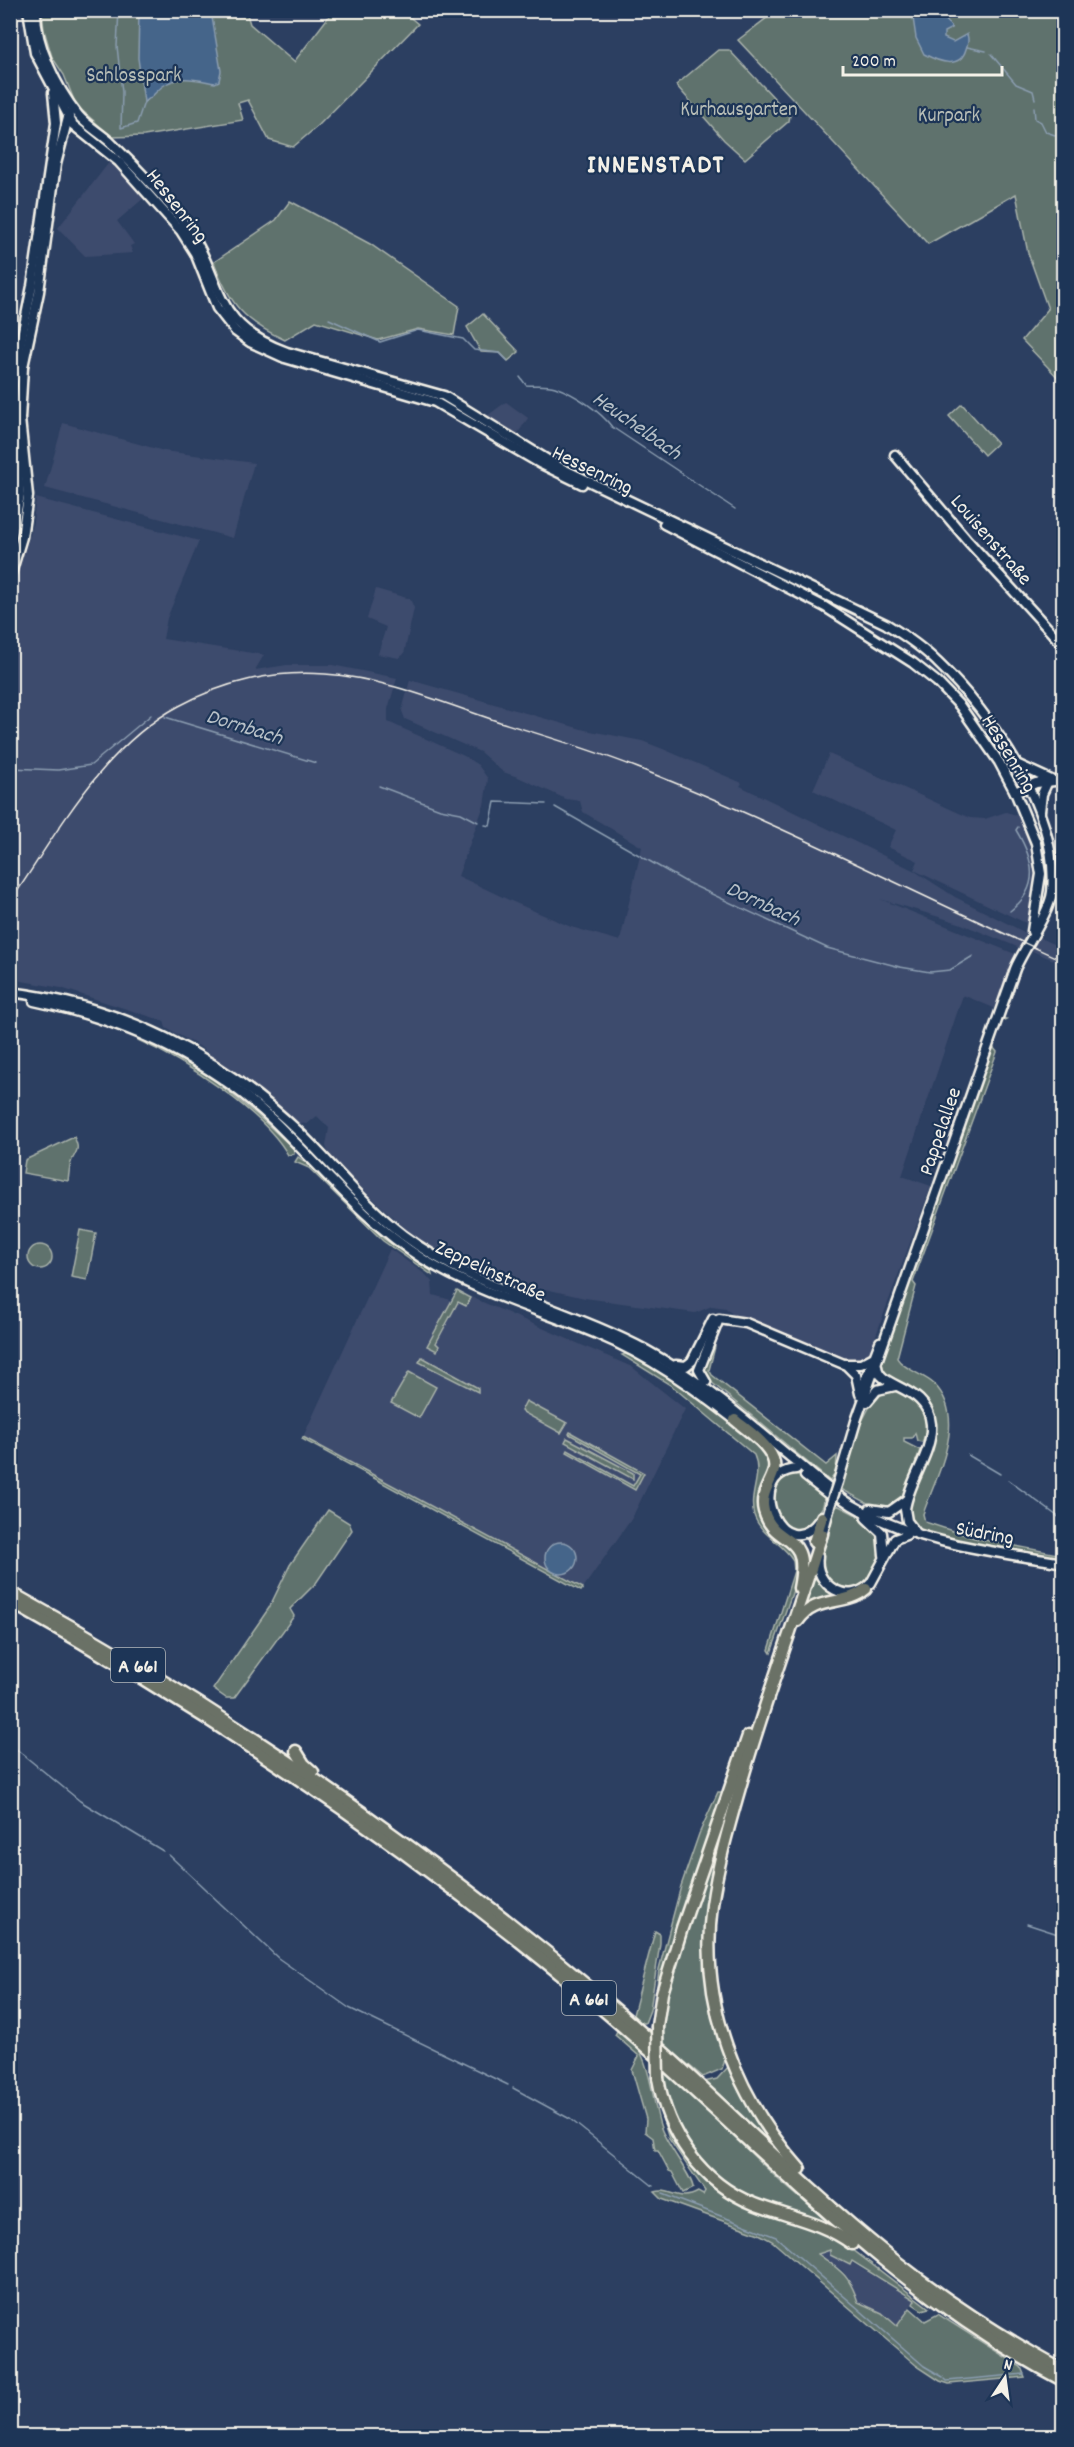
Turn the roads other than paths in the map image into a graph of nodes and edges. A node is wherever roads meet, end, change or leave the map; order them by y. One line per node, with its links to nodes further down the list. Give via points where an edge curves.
1 (28, 10): 3 (street, via 32,42)
2 (36, 10): 4 (street, via 42,49)
3 (50, 84): 5 (street, Hessenring); 9 (street, via 56,114)
4 (68, 101): 5 (street); 6 (street, Hessenring)
5 (69, 117): 6 (street); 7 (street, Hessenring); 8 (street); 9 (street, via 61,121)
6 (82, 119): 14 (street, Hessenring, via 115,147 182,220 201,249 220,300 235,321 253,335 295,355 444,396 559,467 886,624 937,661)
7 (82, 132): 8 (street); 15 (street, Hessenring, via 119,162 181,231 195,253 217,308 235,331 250,342 285,358 410,393 448,409 541,464 819,603 919,668)
8 (62, 139): 12 (street, via 21,388 20,419 28,496 22,537)
9 (52, 145): 11 (street, via 32,286 12,386 20,495)
10 (895, 454): 13 (street, Louisenstraße)
11 (10, 546)
12 (10, 577)
13 (1064, 646)
14 (969, 697): 15 (street); 16 (street, Hessenring)
15 (960, 706): 19 (street, Hessenring)
16 (1014, 762): 17 (street); 18 (street, Hessenring)
17 (1055, 781): 18 (street); 20 (street, via 1040,800)
18 (1027, 787): 19 (street); 20 (street, Hessenring)
19 (1015, 792): 21 (street, Hessenring, via 1040,862 1039,896)
20 (1040, 814): 21 (street, Hessenring, via 1050,851 1052,892)
21 (1031, 935): 26 (street, Pappelallee)
22 (10, 994): 28 (street, Zeppelinstraße, via 58,1000 110,1014 193,1052 264,1100 371,1206 429,1253); 31 (street, Zeppelinstraße, via 98,1017 145,1034 186,1055 258,1107 352,1203 411,1251 492,1294 630,1349 684,1380)
23 (716, 1319): 24 (street); 25 (street); 28 (street, via 689,1364 683,1367)
24 (734, 1320): 25 (street); 27 (street)
25 (711, 1338): 33 (street, via 700,1376)
26 (875, 1361): 27 (street, via 854,1365); 29 (street, via 880,1376); 30 (street, Pappelallee); 32 (street, Pappelallee)
27 (840, 1362): 30 (street, via 856,1375)
28 (670, 1363): 33 (street, Zeppelinstraße)
29 (899, 1386): 32 (street, via 887,1386 873,1393); 37 (street, via 923,1402 931,1426)
30 (860, 1394): 35 (street, Pappelallee)
31 (735, 1420): 34 (street, Zeppelinstraße); 46 (highway, via 772,1456 774,1470 763,1493 763,1506 770,1523 800,1553 803,1565)
32 (856, 1421): 35 (street, Pappelallee)
33 (749, 1423): 36 (street, Zeppelinstraße)
34 (796, 1469): 39 (street, via 784,1472 772,1487 770,1505 774,1520 787,1532 801,1534 812,1529); 40 (street, Zeppelinstraße)
35 (837, 1481): 38 (street, Pappelallee, bridge)
36 (824, 1484): 37 (street, via 882,1513 898,1508); 41 (street, Zeppelinstraße)
37 (907, 1497): 43 (street, via 907,1521)
38 (829, 1505): 39 (street, Pappelallee); 42 (street, Pappelallee)
39 (822, 1516): 46 (highway)
40 (866, 1518): 41 (street, Zeppelinstraße); 44 (street, via 883,1537)
41 (903, 1532): 43 (street, Südring); 44 (street); 45 (street, Südring, via 972,1553)
42 (822, 1534): 47 (street, Pappelallee, via 817,1565 824,1582 846,1593); 50 (highway)
43 (920, 1536): 45 (street, Südring)
44 (884, 1556): 47 (street)
45 (1064, 1566)
46 (799, 1588): 58 (highway)
47 (867, 1589): 50 (highway, via 851,1598 813,1606 804,1612)
48 (10, 1592): 53 (highway, A 661)
49 (10, 1602): 51 (highway, A 661)
50 (789, 1637): 58 (highway)
51 (123, 1666): 52 (highway); 57 (highway, A 661)
52 (173, 1707)
53 (216, 1714): 54 (highway); 59 (highway, A 661)
54 (239, 1720)
55 (228, 1742): 57 (highway, via 240,1745 266,1763)
56 (296, 1751): 59 (highway, via 304,1764)
57 (280, 1766): 61 (highway, A 661, via 386,1839 549,1965 856,2240)
58 (733, 1795): 60 (highway, via 710,1923 717,2013 728,2052 750,2100 773,2137); 61 (highway, bridge, via 662,1993 657,2026 658,2078 667,2115 694,2160 717,2182 754,2204 834,2232 931,2305)
59 (351, 1803): 60 (highway, A 661, via 556,1958 692,2076)
60 (828, 2203): 62 (highway, A 661, via 930,2286 992,2329)
61 (952, 2314): 63 (highway, A 661)
62 (1064, 2371)
63 (1064, 2381)

